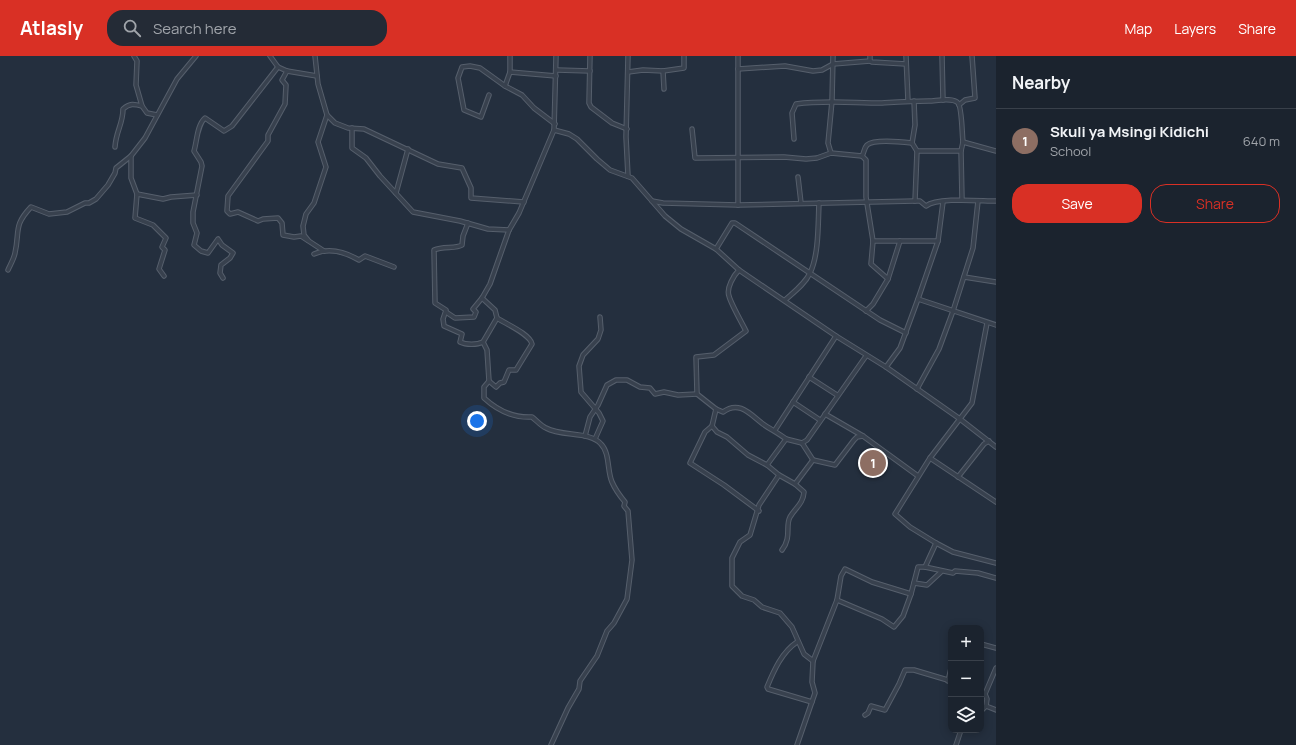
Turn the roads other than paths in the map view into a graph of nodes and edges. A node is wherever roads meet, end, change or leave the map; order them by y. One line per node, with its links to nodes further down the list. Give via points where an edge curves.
1 (134, 56): 37 (street, via 137,60 136,85)
2 (196, 56): 38 (street, via 176,79)
3 (270, 56): 19 (street)
4 (315, 56): 27 (street)
5 (510, 56): 25 (street)
6 (556, 56): 21 (street)
7 (590, 56): 23 (street)
8 (628, 56): 26 (street)
9 (684, 56): 24 (street, via 684,68)
10 (738, 56): 20 (street)
11 (833, 56): 17 (street)
12 (870, 56): 16 (street)
13 (906, 56): 18 (street)
14 (942, 56): 32 (street)
15 (972, 56): 36 (street, via 975,98 965,100)
16 (870, 61): 17 (street); 18 (street)
17 (833, 64): 20 (street, via 822,70 813,71 785,66); 33 (street)
18 (906, 64): 34 (street)
19 (278, 67): 22 (street); 61 (street, via 232,126 224,131 205,118 202,120 194,151 202,162)
20 (738, 69): 56 (street)
21 (557, 70): 23 (street); 28 (street)
22 (287, 71): 27 (street); 78 (street, via 282,80 286,86 281,112 259,156 250,164 228,196 227,211 230,214 238,212 258,221 278,218 282,223 283,235 301,236)
23 (590, 71): 42 (street, via 591,107 612,124)
24 (663, 71): 26 (street); 30 (street)
25 (510, 72): 28 (street); 29 (street)
26 (628, 72): 42 (street)
27 (317, 76): 39 (street)
28 (556, 76): 40 (street)
29 (504, 86): 31 (street, via 477,66 462,67 458,78 464,110 482,118); 40 (street, via 522,95)
30 (664, 89)
31 (489, 95)
32 (943, 100): 35 (street); 36 (street, via 954,100)
33 (832, 101): 34 (street); 45 (street, via 796,104 792,113); 53 (street, via 828,143)
34 (908, 101): 35 (street)
35 (914, 101): 47 (street, via 916,125)
36 (959, 105): 46 (street, via 962,109)
37 (142, 106): 38 (street, via 147,113); 48 (street, via 132,103 123,109 123,121 116,134)
38 (156, 115): 54 (street, via 145,138)
39 (327, 115): 41 (street, via 335,123); 78 (street, via 318,142 325,160 325,173 303,226 304,235)
40 (555, 124): 44 (street)
41 (352, 128): 49 (street, via 364,129); 59 (street, via 352,148 366,158)
42 (627, 129): 57 (street)
43 (692, 129): 56 (street, via 695,158)
44 (554, 130): 57 (street, via 569,134 616,174); 68 (street)
45 (794, 139)
46 (963, 142): 51 (street); 52 (street)
47 (912, 143): 50 (street); 55 (street, via 871,143)
48 (115, 147)
49 (408, 149): 59 (street); 68 (street, via 438,164 462,168 471,188 471,198)
50 (916, 151): 51 (street); 65 (street)
51 (961, 151): 63 (street)
52 (996, 151)
53 (831, 153): 55 (street); 56 (street, via 806,159)
54 (131, 156): 60 (street, via 131,178); 83 (street, via 116,168 108,185 89,203 67,212 49,214 31,207 16,230 15,253)
55 (862, 156): 64 (street, via 866,160)
56 (739, 158): 72 (street)
57 (628, 176): 62 (street)
58 (798, 177): 70 (street)
59 (396, 193): 73 (street, via 415,212)
60 (137, 194): 61 (street, via 163,199); 86 (street, via 135,218 153,225 166,238 159,269)
61 (197, 195): 88 (street, via 193,212 193,223 197,233 194,244 201,251 208,253 218,238 222,245 233,253 221,265 220,273)
62 (652, 200): 72 (street, via 663,203); 79 (street, via 665,216 681,229)
63 (962, 200): 66 (street); 69 (street)
64 (866, 201): 65 (street); 71 (street); 75 (street)
65 (915, 201): 69 (street, via 920,201 926,206)
66 (978, 201): 67 (street); 87 (street, via 973,248)
67 (996, 201)
68 (524, 202): 74 (street)
69 (943, 202): 77 (street)
70 (801, 203): 71 (street); 72 (street)
71 (819, 203): 85 (street, via 816,251)
72 (738, 205)
73 (468, 223): 74 (street, via 488,229); 96 (street, via 462,246 434,250 435,303)
74 (509, 230): 91 (street, via 497,267)
75 (873, 240): 76 (street); 89 (street, via 871,264)
76 (900, 241): 77 (street); 89 (street)
77 (938, 241): 92 (street)
78 (310, 244): 80 (street)
79 (716, 249): 84 (street); 85 (street, via 732,223 735,223)
80 (324, 251): 81 (street); 82 (street, via 349,254 359,260 365,256)
81 (314, 254)
82 (394, 268)
83 (8, 270)
84 (739, 270): 93 (street); 109 (street, via 730,285 728,295 746,331 714,355 696,357)
85 (810, 273): 93 (street, via 799,288); 94 (street)
86 (164, 276)
87 (964, 276): 90 (street); 95 (street)
88 (223, 278)
89 (888, 279): 94 (street)
90 (996, 282)
91 (482, 298): 96 (street, via 473,309 476,312 474,317 455,318); 98 (street, via 495,310)
92 (918, 299): 95 (street); 101 (street)
93 (784, 300): 102 (street)
94 (866, 311): 101 (street)
95 (952, 311): 99 (street); 108 (street, via 939,349)
96 (446, 312): 103 (street, via 444,326 462,334 460,342 475,345)
97 (600, 317): 112 (street, via 601,330 598,339 583,355 579,366 581,392)
98 (497, 318): 103 (street); 107 (street, via 518,330 532,341 532,344 516,370 509,370 504,382 496,387)
99 (987, 323): 100 (street); 115 (street, via 972,403)
100 (996, 325)
101 (906, 333): 105 (street, via 900,348)
102 (836, 336): 104 (street); 106 (street)
103 (483, 342): 107 (street, via 487,350)
104 (866, 356): 105 (street); 110 (street)
105 (886, 367): 108 (street)
106 (809, 377): 110 (street); 111 (street)
107 (489, 381): 119 (street, via 484,387 484,398 499,409 514,416 532,417 545,428)
108 (917, 389): 115 (street)
109 (697, 394): 112 (street, via 655,394 650,388 640,387 621,379 607,385); 113 (street)
110 (837, 395): 114 (street)
111 (794, 402): 116 (street); 118 (street)
112 (596, 409): 119 (street, via 590,418); 121 (street, via 603,424)
113 (716, 409): 117 (street); 118 (street, via 723,412 729,407 746,410 764,425)
114 (825, 414): 116 (street); 120 (street)
115 (960, 419): 123 (street); 126 (street)
116 (820, 420): 124 (street, via 807,440)
117 (712, 426): 128 (street, via 748,455); 134 (street, via 704,432 690,463)
118 (775, 430): 122 (street)
119 (585, 436): 121 (street)
120 (863, 436): 127 (street, via 854,440 835,466); 130 (street)
121 (595, 439): 157 (street, via 602,445 611,481 628,511 632,543 631,578 627,599 607,631 597,656 580,681 579,689)
122 (786, 439): 124 (street); 128 (street)
123 (992, 442): 125 (street); 131 (street, via 984,444)
124 (802, 443): 127 (street)
125 (996, 448)
126 (930, 458): 130 (street); 131 (street)
127 (813, 460): 132 (street)
128 (767, 465): 129 (street)
129 (779, 475): 132 (street); 134 (street, via 759,506)
130 (918, 476): 135 (street, via 895,514)
131 (958, 477): 133 (street)
132 (795, 484): 136 (street, via 804,492 803,499 790,517 789,537)
133 (996, 502)
134 (759, 512): 144 (street, via 750,535 740,542 732,558 732,586 742,596 754,600 762,608 780,613 792,628)
135 (936, 542): 137 (street, via 953,552); 138 (street)
136 (782, 550)
137 (996, 563)
138 (925, 568): 139 (street); 141 (street, via 918,567)
139 (941, 572): 140 (street, via 953,574 955,570); 141 (street, via 927,585)
140 (996, 578)
141 (914, 583): 142 (street)
142 (911, 594): 143 (street, via 903,616 894,627 882,619); 143 (street, via 872,582 845,569)
143 (837, 600): 147 (street)
144 (797, 642): 147 (street, via 804,654); 152 (street, via 780,660 767,686 768,689)
145 (984, 645): 146 (street)
146 (996, 648)
147 (813, 662): 152 (street, via 812,682 815,693)
148 (996, 668): 150 (street)
149 (948, 681): 155 (street, via 914,670 905,670 884,710 871,706)
150 (984, 691)
151 (984, 694): 153 (street, via 987,699)
152 (812, 702): 158 (street)
153 (986, 706): 154 (street)
154 (996, 710)
155 (865, 715)
156 (960, 733): 159 (street)
157 (551, 745)
158 (797, 745)
159 (956, 745)

